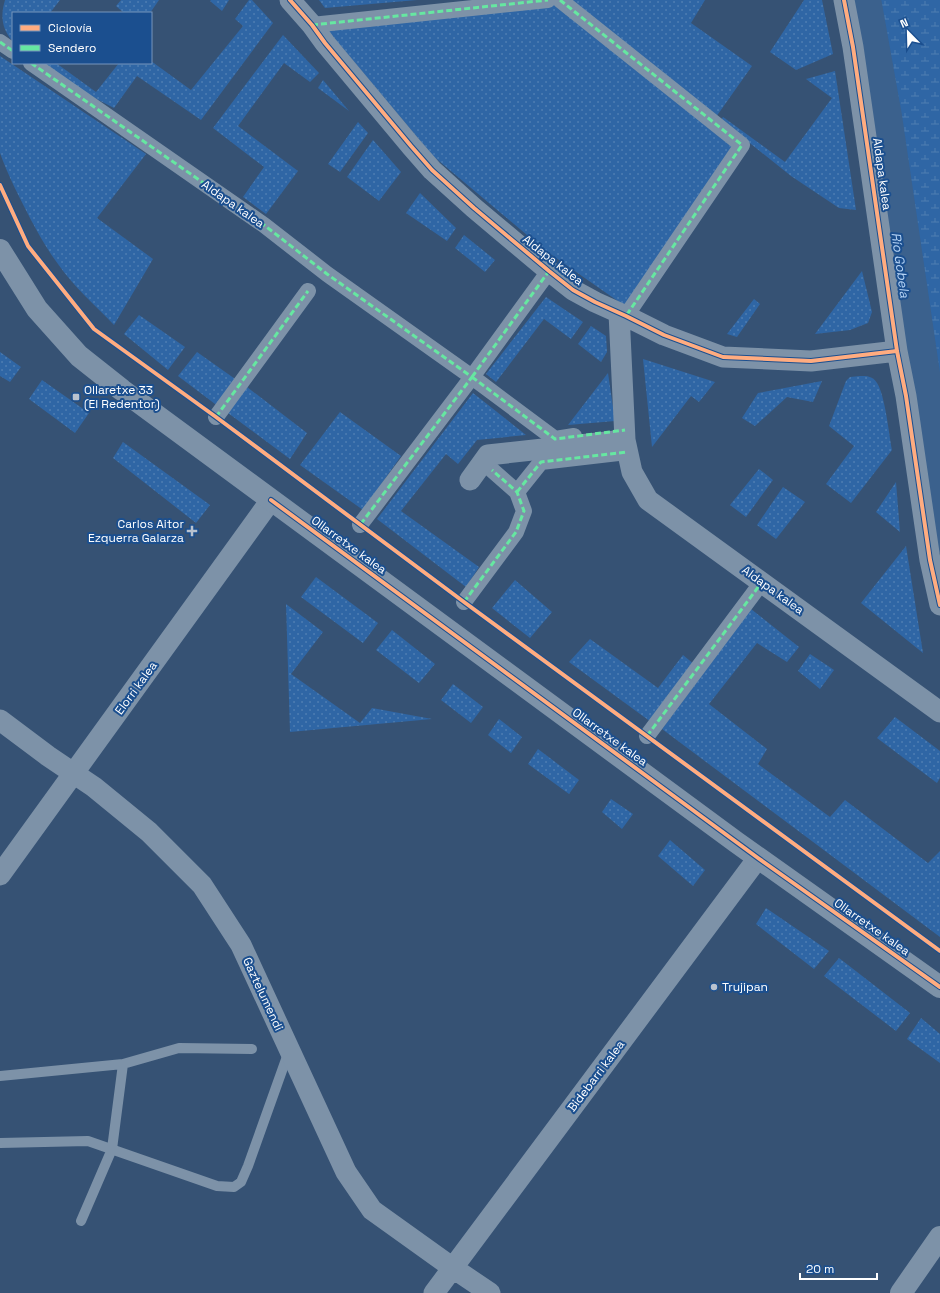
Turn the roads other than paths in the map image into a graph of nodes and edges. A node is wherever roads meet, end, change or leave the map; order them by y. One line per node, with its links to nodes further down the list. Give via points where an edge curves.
1 (290, 0): 5 (street, Aldapa kalea)
2 (548, 0): 5 (street)
3 (560, 0): 12 (street, via 742,145)
4 (844, 0): 13 (street, Aldapa kalea, via 854,47)
5 (312, 25): 10 (street, Aldapa kalea, via 432,170)
6 (0, 42): 7 (street)
7 (12, 50)
8 (32, 64): 14 (street, Aldapa kalea, via 264,225 327,274)
9 (0, 250): 20 (street, Ollarretxe kalea, via 37,308 79,356)
10 (549, 271): 12 (street, Aldapa kalea, via 573,290); 14 (street, Aldapa kalea)
11 (308, 292): 15 (street)
12 (623, 315): 13 (street, Aldapa kalea, via 664,335 723,357 811,361); 16 (street, Aldapa kalea)
13 (898, 351): 24 (street, Aldapa kalea, via 930,560)
14 (472, 377): 16 (street, Aldapa kalea, via 555,439); 21 (street, Aldapa kalea)
15 (216, 417)
16 (626, 441): 18 (street, via 488,456); 19 (street, via 541,462); 22 (street, Aldapa kalea, via 632,472 648,500)
17 (492, 470): 19 (street)
18 (470, 480)
19 (517, 492): 23 (street, via 524,511 516,532)
20 (271, 500): 28 (street, Elorri kalea); 29 (street, Ollarretxe kalea)
21 (360, 525)
22 (762, 582): 25 (street, Aldapa kalea); 27 (street)
23 (464, 602)
24 (940, 605)
25 (940, 712)
26 (0, 720): 28 (street, Gaztelumendi)
27 (647, 736)
28 (74, 773): 30 (street, Elorri kalea); 33 (street, Gaztelumendi, via 149,832 202,885 241,945)
29 (758, 858): 31 (street, Ollarretxe kalea); 40 (street, Bidebarri kalea)
30 (0, 875)
31 (940, 987)
32 (252, 1048): 34 (lane, via 179,1048)
33 (289, 1050): 37 (lane, via 248,1166 241,1182 234,1188 217,1186); 40 (street, Gaztelumendi, via 346,1172 372,1210)
34 (123, 1064): 35 (lane); 37 (lane)
35 (0, 1076)
36 (0, 1143): 37 (lane, via 88,1141)
37 (112, 1149): 38 (lane)
38 (81, 1221)
39 (940, 1238): 43 (street)
40 (453, 1268): 41 (street, Bidebarri kalea); 42 (street, Gaztelumendi)
41 (434, 1293)
42 (490, 1293)
43 (901, 1293)

